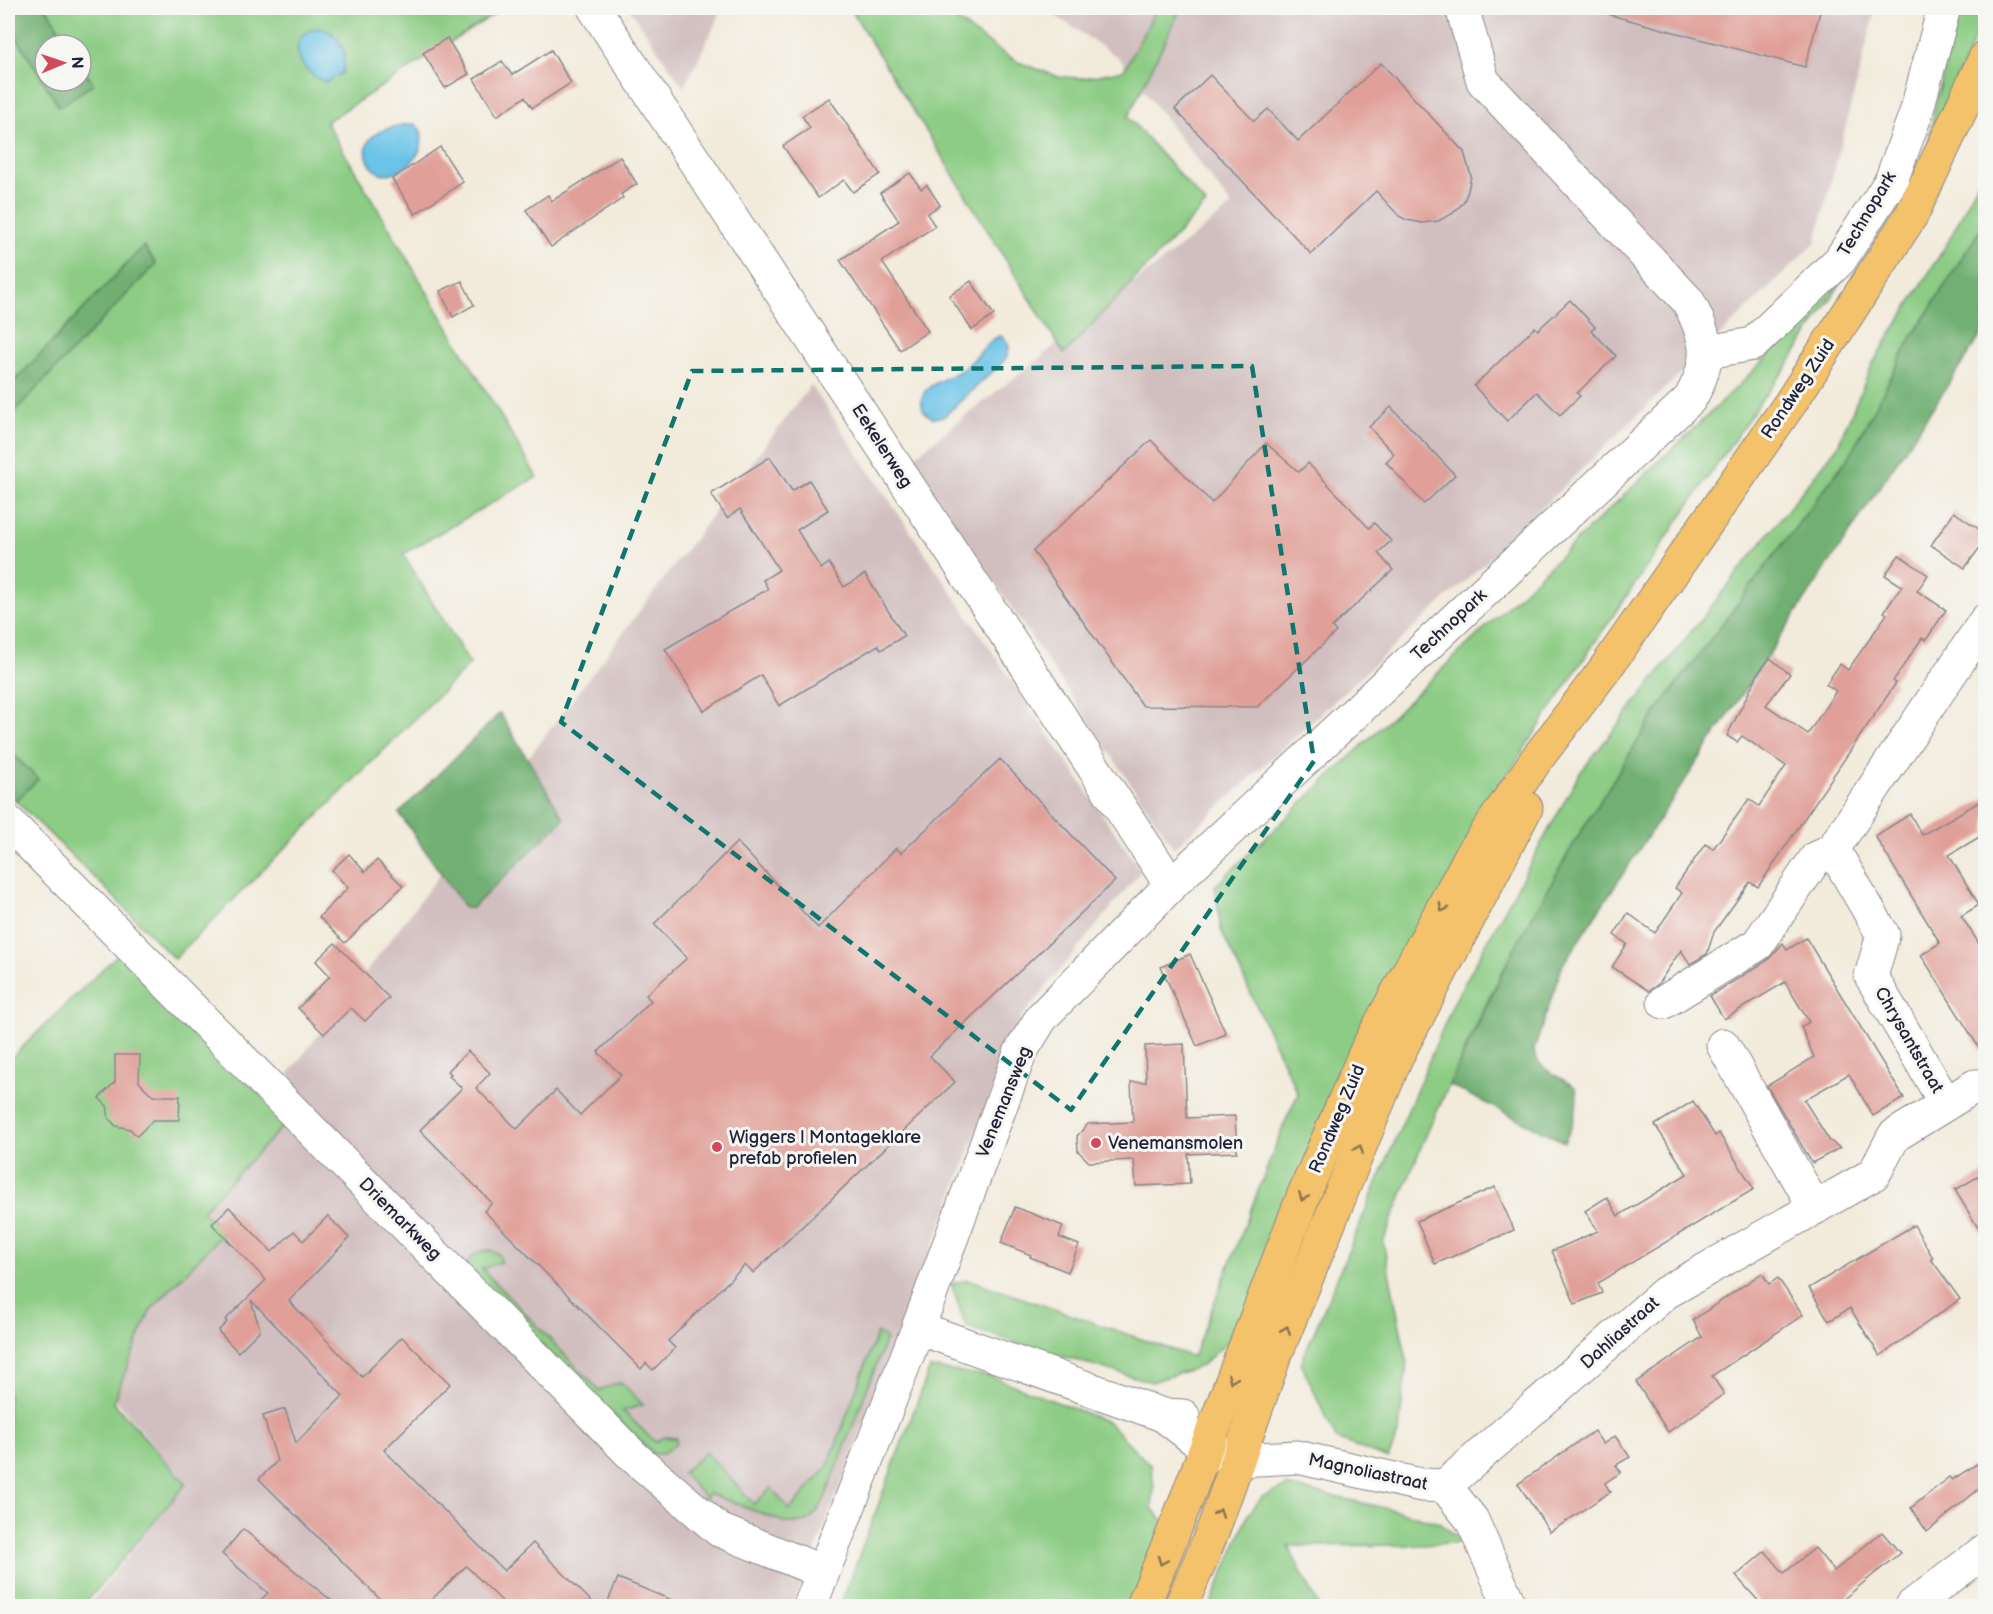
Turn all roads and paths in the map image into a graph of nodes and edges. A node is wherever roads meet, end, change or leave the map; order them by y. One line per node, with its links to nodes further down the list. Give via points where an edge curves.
1 (594, 8): 11 (street, Eekelerweg)
2 (1462, 8): 6 (street, via 1483,81 1689,301)
3 (1944, 8): 6 (street, Technopark, via 1916,113 1891,181 1840,260 1753,344)
4 (1986, 56): 5 (main road, Rondweg Zuid)
5 (1977, 82): 8 (main road, Rondweg Zuid, via 1912,214 1791,402)
6 (1707, 352): 11 (street, Technopark, via 1702,377 1690,399)
7 (1986, 620): 10 (street)
8 (1605, 669): 19 (main road, Rondweg Zuid, one-way to 19, via 1470,857 1367,1049 1304,1194); 20 (main road, Rondweg Zuid, one-way to 8, via 1396,1058 1498,860)
9 (8, 822): 26 (street, Driemarkweg, via 634,1457 719,1530)
10 (1833, 849): 12 (street, via 1816,858 1758,944); 15 (street, Chrysantstraat, via 1883,934 1871,976)
11 (1171, 885): 17 (street, Venemansweg, via 1042,1017 1021,1052)
12 (1664, 1002)
13 (1723, 1045): 16 (street)
14 (1986, 1086): 15 (street, Dahliastraat, via 1975,1086)
15 (1946, 1104): 16 (street, Dahliastraat, via 1894,1136 1875,1174)
16 (1815, 1208): 24 (street, Dahliastraat, via 1665,1293)
17 (918, 1328): 18 (street); 26 (street, Venemansweg)
18 (1163, 1415): 19 (street); 21 (street)
19 (1218, 1418): 20 (street, Magnoliastraat); 21 (main road, Rondweg Zuid)
20 (1249, 1429): 22 (street, Magnoliastraat); 23 (main road, Rondweg Zuid)
21 (1206, 1448): 23 (street); 29 (main road, Rondweg Zuid, one-way to 29)
22 (1297, 1457): 23 (street, Magnoliastraat); 24 (street, Magnoliastraat, via 1421,1485)
23 (1238, 1460): 30 (main road, Rondweg Zuid, one-way to 23)
24 (1445, 1486): 31 (street, Magnoliastraat, via 1472,1520)
25 (1986, 1550): 27 (street)
26 (823, 1572): 28 (street, Venemansweg)
27 (1947, 1595): 32 (street)
28 (810, 1606)
29 (1143, 1606)
30 (1181, 1606)
31 (1510, 1606)
32 (1912, 1606)

